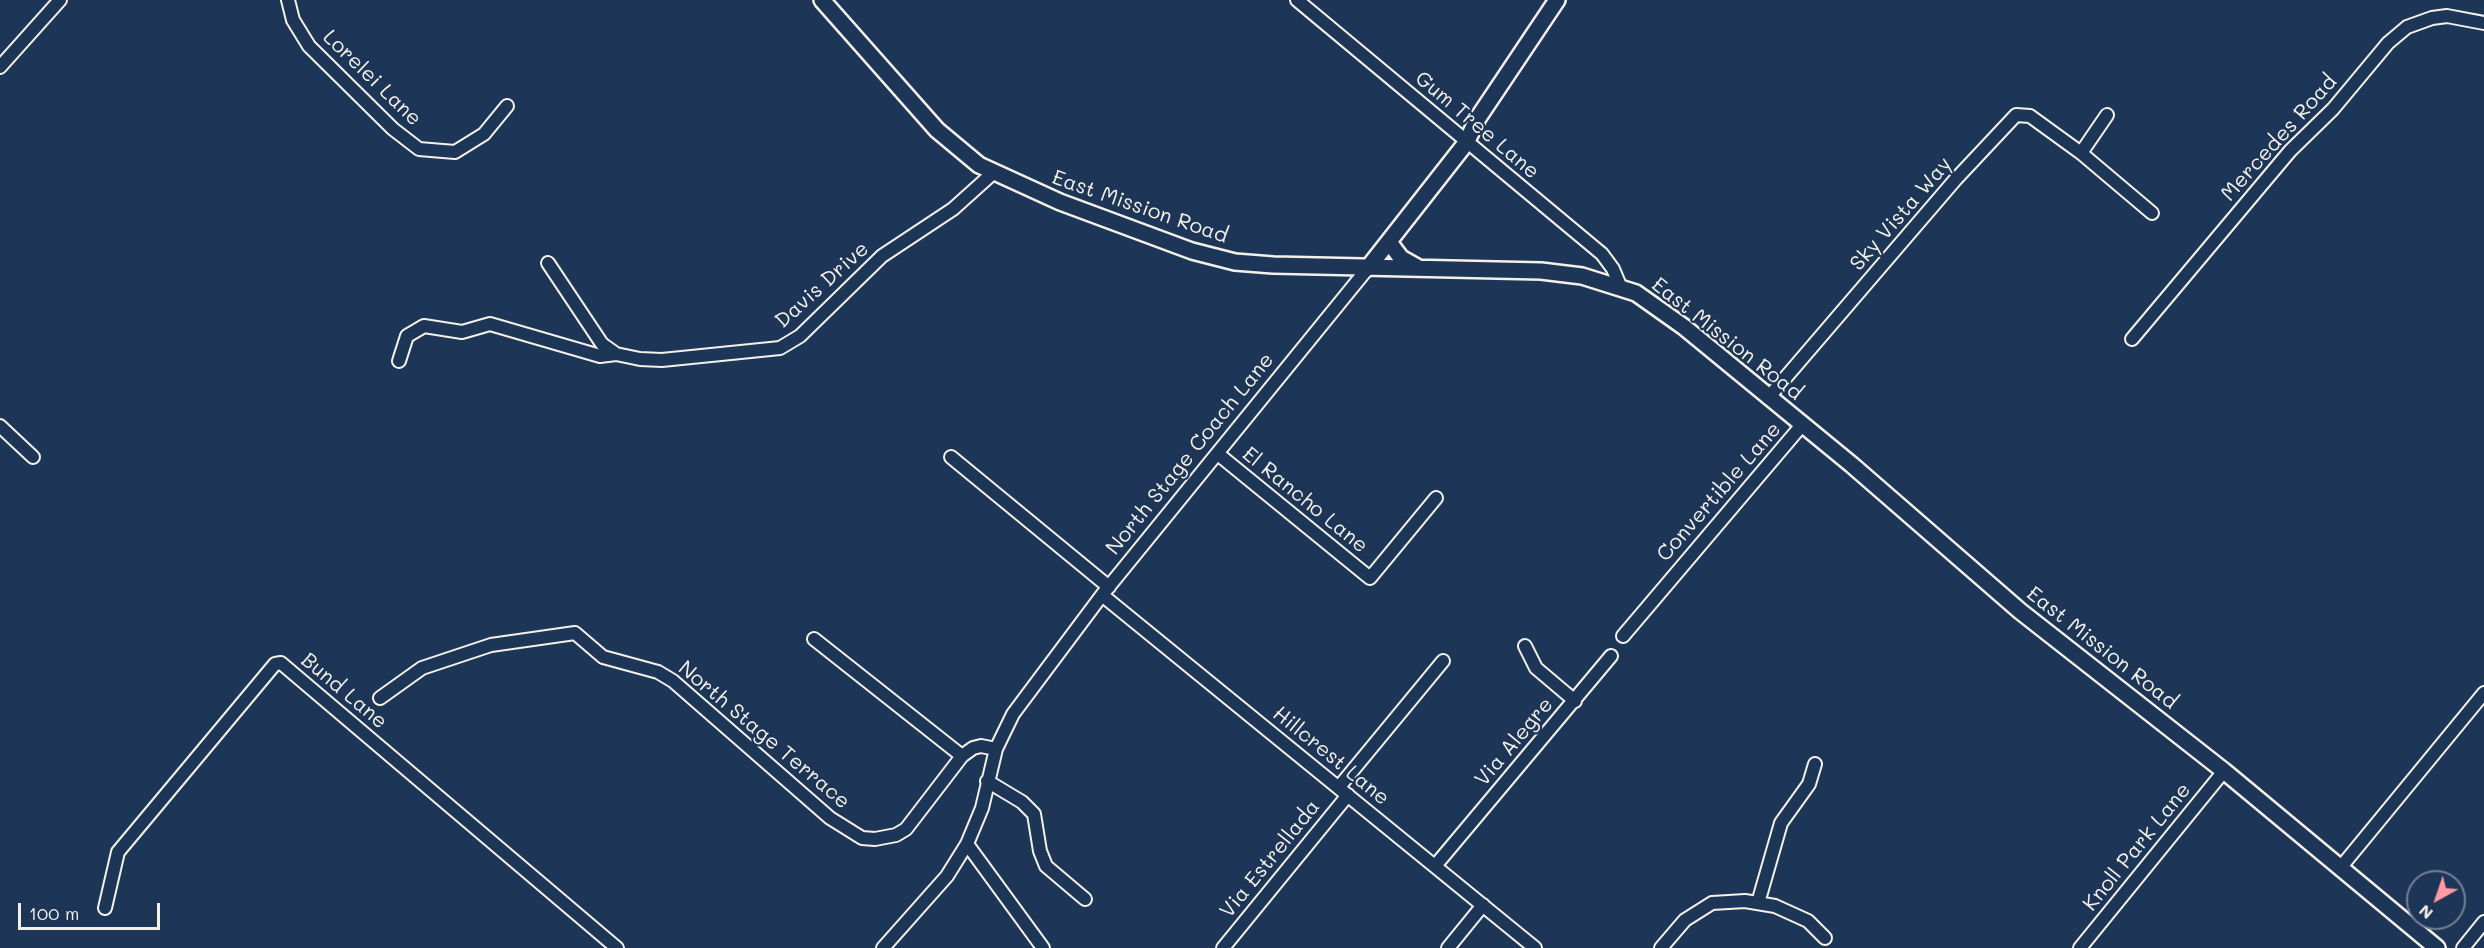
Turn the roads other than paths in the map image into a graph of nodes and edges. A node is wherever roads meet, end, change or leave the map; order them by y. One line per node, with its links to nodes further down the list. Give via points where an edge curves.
1 (60, 0): 7 (street)
2 (288, 0): 8 (street, Lorelei Lane, via 293,20 309,46 393,129 419,149 455,152 484,134)
3 (822, 0): 12 (main road, East Mission Road, via 938,130)
4 (1297, 0): 10 (street, Gum Tree Lane)
5 (1557, 0): 10 (main road, North Stage Coach Lane)
6 (2484, 23): 19 (street, Mercedes Road, via 2446,16 2432,18 2407,27 2388,43 2333,109 2290,151)
7 (0, 67)
8 (507, 106)
9 (2107, 115): 11 (street)
10 (1466, 143): 14 (main road, North Stage Coach Lane); 18 (street, Gum Tree Lane, via 1602,254)
11 (2080, 153): 13 (street, Sky Vista Way); 22 (street, Sky Vista Way, via 2030,116 2016,115)
12 (993, 173): 16 (main road, East Mission Road, via 1192,251 1235,262); 20 (street, Davis Drive, via 953,209 882,256 800,336 780,348 662,360)
13 (2151, 213)
14 (1389, 242): 16 (main road, North Stage Coach Lane); 17 (main road, via 1401,258)
15 (548, 263): 20 (street, via 602,344)
16 (1368, 268): 17 (main road, East Mission Road); 25 (street, North Stage Coach Lane)
17 (1420, 269): 18 (main road, East Mission Road, via 1541,271 1582,276)
18 (1621, 288): 22 (main road, East Mission Road, via 1636,293 1684,327)
19 (2132, 339)
20 (616, 354): 21 (street, Davis Drive, via 600,356 490,324 462,332 424,326 407,336)
21 (399, 361)
22 (1767, 398): 23 (main road, East Mission Road)
23 (1802, 425): 30 (street, Convertible Lane); 41 (main road, East Mission Road, via 2020,611)
24 (0, 426): 26 (street)
25 (1218, 454): 28 (street, El Rancho Lane, via 1370,578); 29 (street, North Stage Coach Lane)
26 (33, 457)
27 (951, 457): 29 (street, Hillcrest Lane)
28 (1436, 498)
29 (1106, 591): 38 (street, North Stage Coach Lane, via 1013,714); 43 (street, Hillcrest Lane)
30 (1623, 636)
31 (814, 639): 39 (street)
32 (1525, 646): 37 (street, Via Alegre, via 1536,668)
33 (1611, 656): 37 (street)
34 (1443, 661): 43 (street, Via Estrellada)
35 (2484, 693): 46 (street)
36 (380, 698): 39 (street, North Stage Terrace, via 422,668 491,645 575,633 603,657 658,672 673,681 830,818 862,838 875,839 906,830)
37 (1575, 701): 45 (street, Via Alegre)
38 (996, 748): 39 (street, via 981,746); 42 (street, North Stage Coach Lane)
39 (962, 756)
40 (1815, 764): 48 (street, via 1809,784 1781,823)
41 (2224, 771): 46 (main road, East Mission Road); 60 (street, Knoll Park Lane)
42 (987, 781): 44 (street, North Stage Coach Lane, via 982,808); 47 (street, via 1034,814 1046,866)
43 (1343, 791): 45 (street, Hillcrest Lane); 56 (street, Via Estrellada)
44 (967, 844): 54 (street, North Stage Coach Lane, via 947,876); 55 (street)
45 (1435, 866): 49 (street, Hillcrest Lane)
46 (2341, 867): 61 (main road, East Mission Road)
47 (1085, 899)
48 (1758, 903): 52 (street, via 1808,921); 59 (street, via 1712,903 1685,920)
49 (1483, 905): 57 (street); 58 (street, Hillcrest Lane)
50 (105, 908): 53 (street, Bund Lane, via 118,852 275,664 280,663)
51 (2484, 922): 62 (street)
52 (1825, 938)
53 (617, 948)
54 (884, 948)
55 (1043, 948)
56 (1223, 948)
57 (1448, 948)
58 (1535, 948)
59 (1661, 948)
60 (2080, 948)
61 (2437, 948)
62 (2463, 948)

